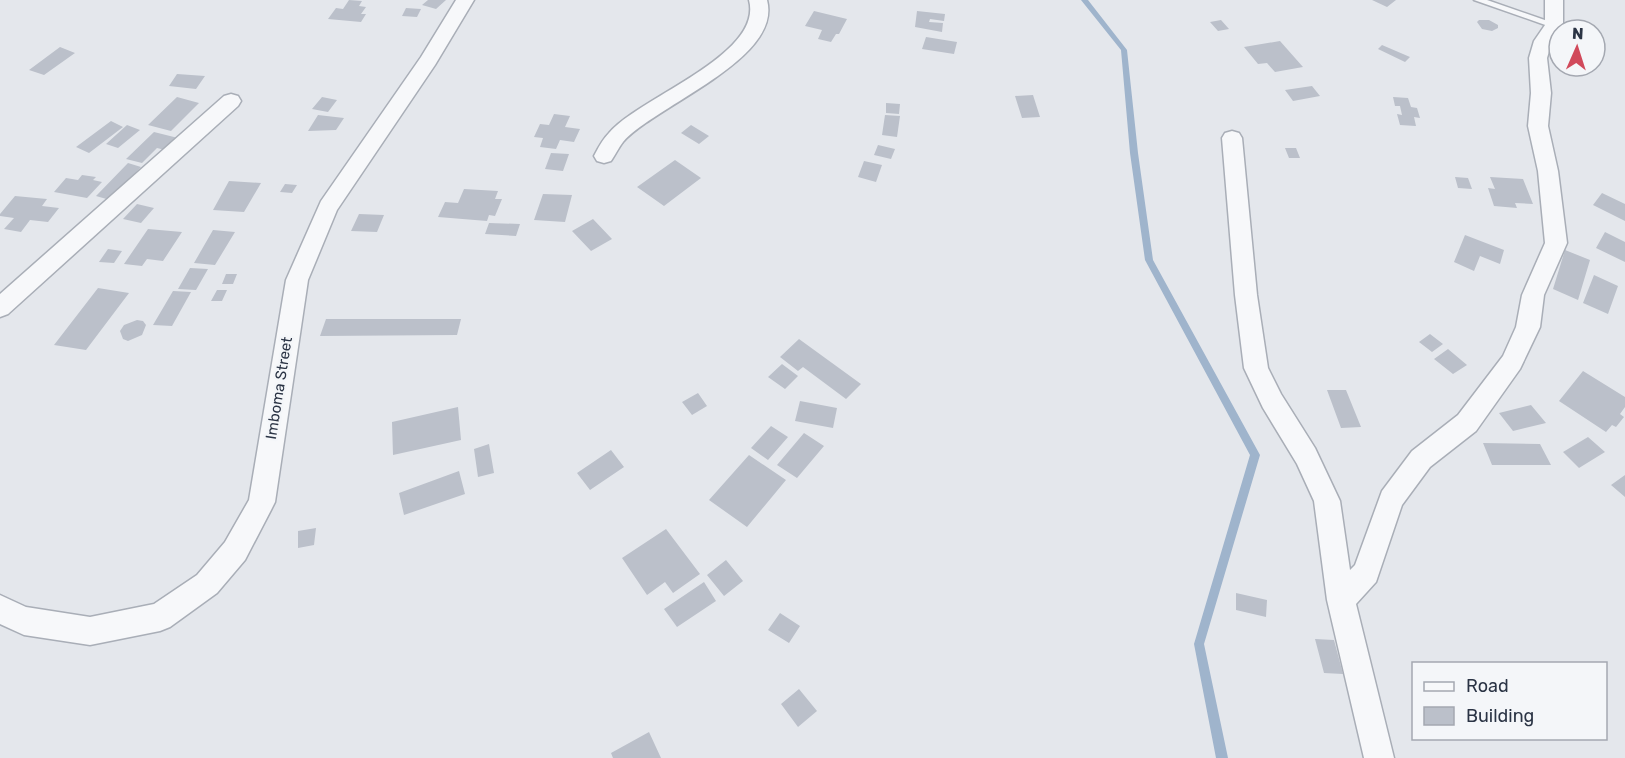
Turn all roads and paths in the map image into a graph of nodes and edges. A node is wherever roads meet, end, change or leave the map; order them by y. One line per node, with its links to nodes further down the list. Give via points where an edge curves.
1 (465, 0): 13 (street, Imboma Street, via 328,207 297,280 262,501 235,551 207,584 160,617 90,631 24,621)
2 (758, 0): 10 (street, via 760,11 753,35 732,57 637,120 616,137)
3 (1478, 0): 6 (lane)
4 (1554, 0): 5 (street)
5 (1554, 18)
6 (1547, 23)
7 (1547, 35): 12 (street, via 1538,58 1538,126 1548,171 1556,243 1533,295 1528,327 1512,362 1467,423 1421,459 1391,499 1366,573)
8 (231, 101): 11 (street)
9 (1232, 138): 12 (street, via 1256,368 1327,501)
10 (604, 156)
11 (0, 308)
12 (1341, 600): 14 (street)
13 (0, 609)
14 (1379, 758)

